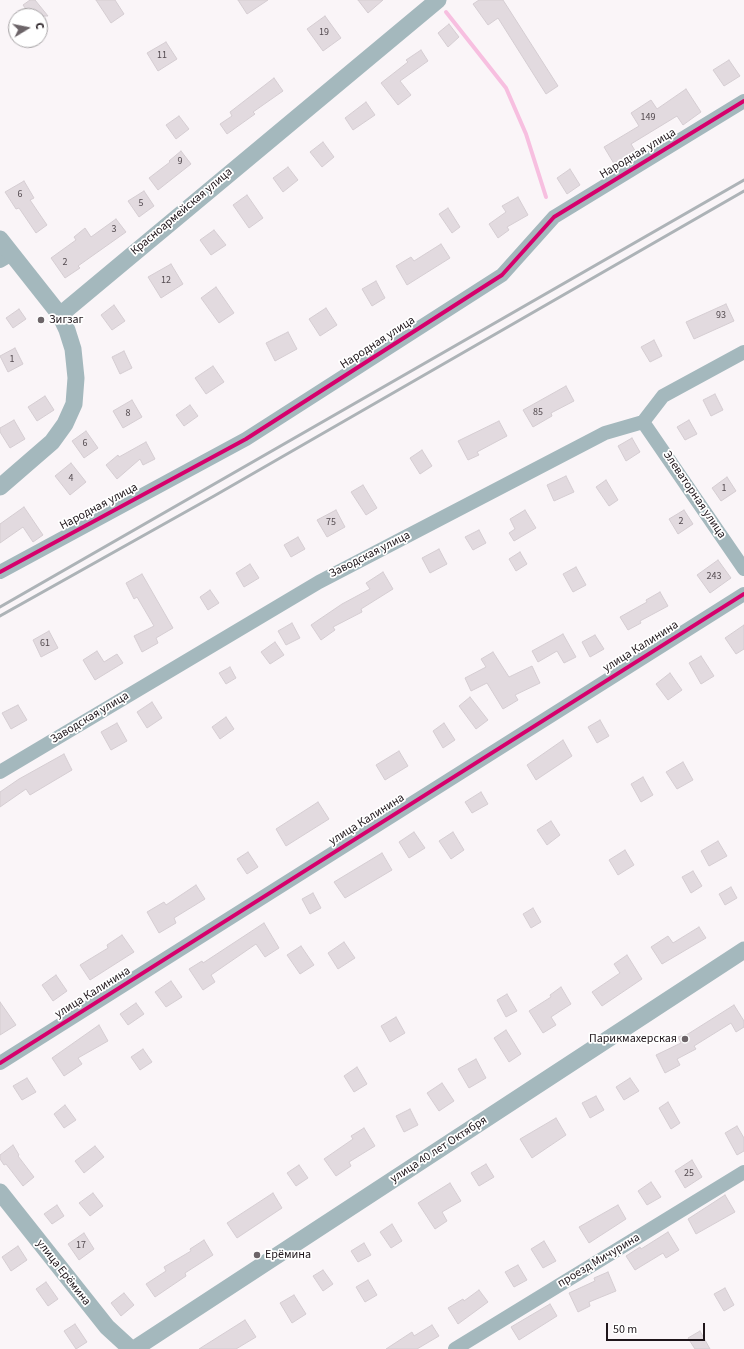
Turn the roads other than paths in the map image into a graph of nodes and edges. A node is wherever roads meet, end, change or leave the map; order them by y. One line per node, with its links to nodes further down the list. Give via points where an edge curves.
1 (438, 0): 5 (street, Красноармейская улица)
2 (744, 101): 10 (street, Народная улица, via 554,216 502,275 246,439)
3 (0, 239): 4 (street)
4 (6, 257): 5 (street)
5 (60, 315): 8 (street, via 68,330 73,349 76,378 74,404 65,424 52,442)
6 (744, 352): 7 (street, via 663,396)
7 (643, 422): 9 (street, Элеваторная улица); 12 (street, Заводская улица, via 605,433 319,582)
8 (0, 487)
9 (744, 570)
10 (0, 572)
11 (744, 594): 14 (street, улица Калинина)
12 (0, 772)
13 (744, 950): 17 (street, улица 40 лет Октября)
14 (0, 1063)
15 (744, 1172): 18 (street, проезд Мичурина)
16 (0, 1192): 17 (street, улица Ерёмина, via 107,1327)
17 (132, 1349)
18 (455, 1349)

